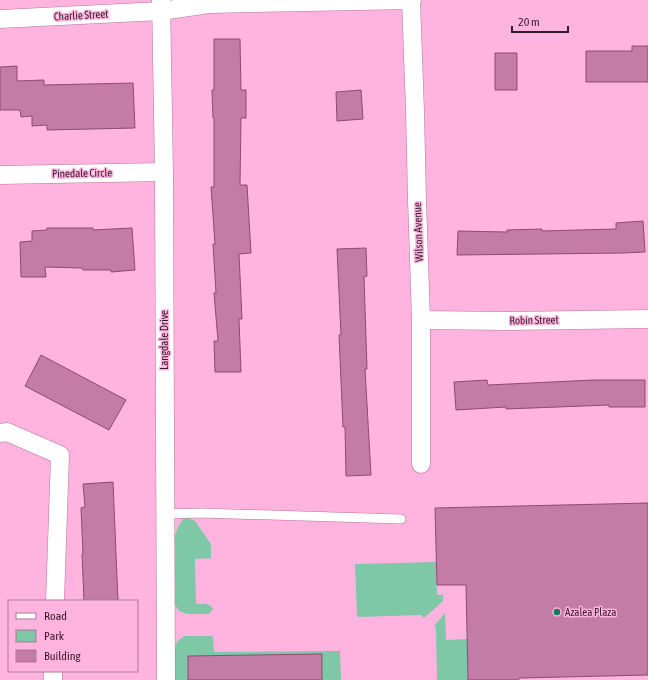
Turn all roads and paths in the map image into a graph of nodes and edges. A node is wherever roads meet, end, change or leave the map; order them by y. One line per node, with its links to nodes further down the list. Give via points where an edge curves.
1 (411, 0): 2 (street, Charlie Street); 7 (street, Wilson Avenue)
2 (161, 6): 3 (street, Charlie Street); 4 (street, Langdale Drive)
3 (0, 19)
4 (164, 172): 5 (street, Pinedale Circle); 10 (street, Langdale Drive)
5 (0, 175)
6 (648, 318): 7 (street, Robin Street)
7 (421, 320): 9 (street, Wilson Avenue)
8 (0, 433): 12 (street, via 7,432 60,455)
9 (421, 464)
10 (165, 514): 11 (lane); 13 (street, Langdale Drive)
11 (401, 519)
12 (55, 600)
13 (166, 680)

